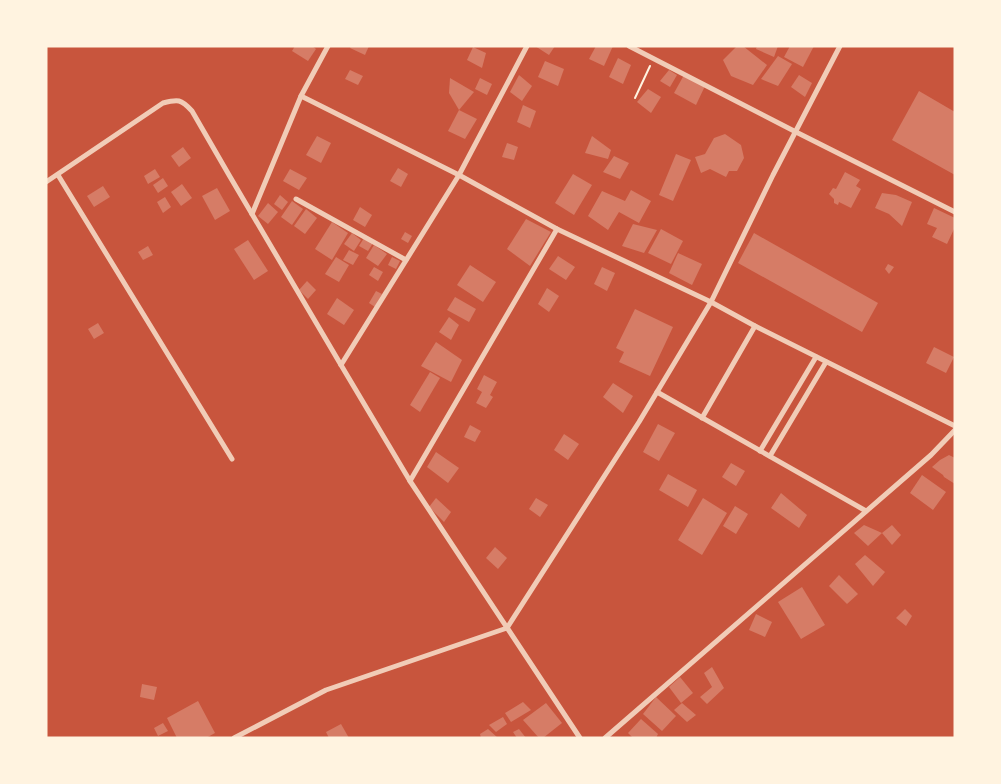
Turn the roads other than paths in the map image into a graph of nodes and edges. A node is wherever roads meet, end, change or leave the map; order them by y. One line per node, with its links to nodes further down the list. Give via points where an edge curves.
1 (328, 46): 5 (street)
2 (527, 46): 8 (street)
3 (630, 46): 6 (street)
4 (840, 46): 6 (street)
5 (301, 96): 8 (street); 12 (street)
6 (796, 132): 11 (street); 15 (street)
7 (58, 175): 9 (street); 12 (street, via 163,103 175,100 185,103 192,111); 25 (street)
8 (459, 176): 13 (street); 14 (street)
9 (46, 182)
10 (296, 199): 14 (street)
11 (955, 212)
12 (252, 214): 19 (street)
13 (557, 229): 15 (street); 26 (street)
14 (406, 260): 19 (street)
15 (711, 302): 16 (street); 20 (street)
16 (754, 326): 17 (street); 21 (street)
17 (816, 357): 18 (street); 23 (street)
18 (826, 362): 22 (street); 24 (street)
19 (341, 365): 26 (street)
20 (657, 392): 21 (street); 28 (street)
21 (702, 418): 23 (street)
22 (955, 428): 27 (street, via 931,455)
23 (760, 451): 24 (street)
24 (770, 456): 27 (street)
25 (232, 460)
26 (410, 481): 28 (street)
27 (866, 511): 31 (street)
28 (507, 628): 29 (street, via 326,690); 30 (street)
29 (234, 738)
30 (580, 738)
31 (605, 738)

